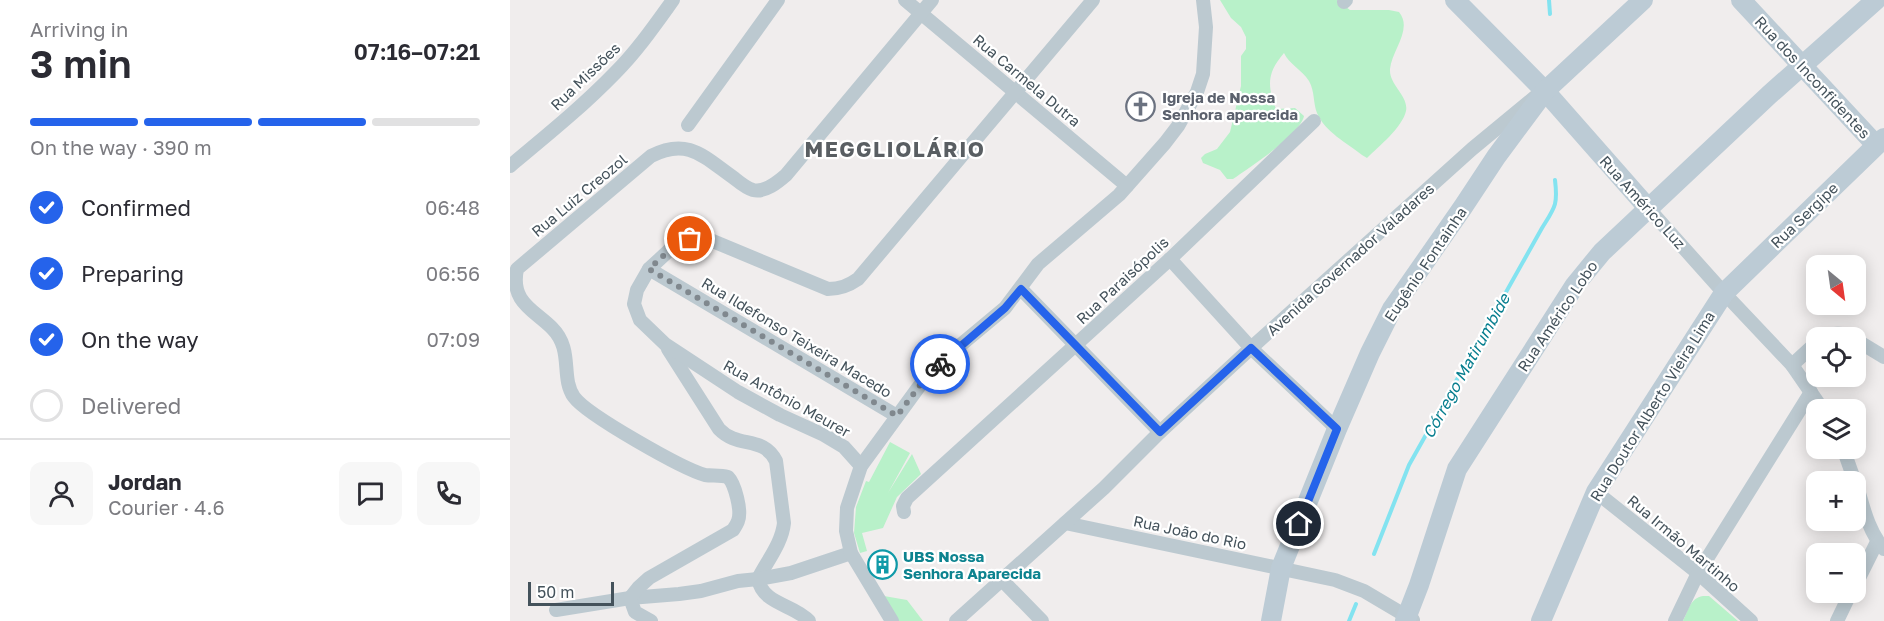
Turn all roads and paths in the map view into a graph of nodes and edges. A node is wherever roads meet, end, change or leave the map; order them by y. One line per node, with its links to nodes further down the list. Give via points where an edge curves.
1 (673, 0): 18 (street, Rua Missões, via 615,73)
2 (778, 0): 16 (street)
3 (905, 0): 11 (street, Rua Carmela Dutra)
4 (932, 0): 11 (street, Rua Luiz Creozol)
5 (1093, 0): 14 (street, Rua Antônio Meurer)
6 (1203, 0): 19 (street, via 1205,57 1197,92 1171,135)
7 (1455, 0): 13 (main road, Rua Américo Luz)
8 (1643, 0): 13 (main road, Avenida Governador Valadares)
9 (1741, 0): 12 (main road, Rua dos Inconfidentes)
10 (1876, 0): 12 (main road, Rua Américo Lobo)
11 (921, 13): 14 (street, Rua Carmela Dutra); 49 (street, Rua Luiz Creozol, via 776,183 754,190 698,153 677,147 665,149 651,156 517,269 511,280 513,292 523,306 552,328 561,341 567,358 568,383 574,397 586,408 690,469 732,481 740,514 733,530 649,578)
12 (1802, 66): 17 (main road, Rua dos Inconfidentes); 20 (main road, Rua Américo Lobo)
13 (1545, 91): 20 (main road, Rua Américo Luz); 28 (street, Avenida Governador Valadares, via 1472,149); 35 (main road, Eugênio Fontainha, via 1392,309)
14 (1016, 92): 19 (street, Rua Carmela Dutra); 22 (street, Rua Antônio Meurer, via 849,286 828,289 703,237 676,244)
15 (1314, 121): 21 (street, Rua Paraisópolis)
16 (688, 125)
17 (1881, 146): 24 (main road, Rua Sergipe)
18 (510, 166)
19 (1127, 186): 23 (street, via 1038,264)
20 (1648, 208): 24 (street, Rua Américo Luz); 52 (main road, Rua Américo Lobo, via 1602,252 1575,285 1468,450 1451,485)
21 (1170, 259): 26 (street, Rua Paraisópolis); 28 (street)
22 (649, 269): 25 (street, Rua Antônio Meurer, via 634,304 640,320); 34 (street, Rua Ildefonso Teixeira Macedo)
23 (1021, 289): 26 (street); 34 (street, via 1005,308 926,377)
24 (1724, 292): 31 (street, Rua Américo Luz); 38 (main road, Rua Doutor Alberto Vieira Lima)
25 (665, 344): 37 (street, Rua Antônio Meurer, via 738,392 844,447); 47 (street, via 719,429 732,440 766,447 776,461 783,532)
26 (1077, 345): 36 (street); 39 (street, Rua Paraisópolis, via 907,498)
27 (1866, 346): 30 (street)
28 (1251, 348): 35 (street); 36 (street, Avenida Governador Valadares)
29 (1806, 352): 31 (street)
30 (1884, 357)
31 (1792, 365): 32 (street, Rua Américo Luz)
32 (1811, 392): 33 (street, Rua Américo Luz); 46 (street)
33 (1816, 399)
34 (897, 416): 37 (street)
35 (1337, 429): 44 (main road, Eugênio Fontainha)
36 (1160, 432): 41 (street, Avenida Governador Valadares)
37 (861, 466): 43 (street, via 847,508 846,531)
38 (1596, 492): 46 (street, Rua Irmão Martinho); 59 (main road, Rua Doutor Alberto Vieira Lima)
39 (904, 512)
40 (1866, 515): 42 (street)
41 (1065, 524): 44 (street, Rua João do Rio); 48 (street, Avenida Governador Valadares)
42 (1881, 546): 45 (street)
43 (851, 553): 47 (street, via 791,573); 55 (street)
44 (1281, 568): 52 (street, Rua João do Rio, via 1364,591); 58 (main road, Eugênio Fontainha)
45 (1866, 569)
46 (1698, 573): 60 (street); 61 (street, Rua Irmão Martinho)
47 (758, 579): 49 (street, via 679,594); 54 (street, via 770,598)
48 (1002, 580): 56 (street, Avenida Governador Valadares); 57 (street)
49 (630, 598): 51 (street); 53 (street, via 635,612)
50 (1846, 603): 62 (street)
51 (556, 610)
52 (1409, 619)
53 (651, 621)
54 (809, 621)
55 (892, 621)
56 (956, 621)
57 (1042, 621)
58 (1272, 621)
59 (1540, 621)
60 (1675, 621)
61 (1751, 621)
62 (1837, 621)

